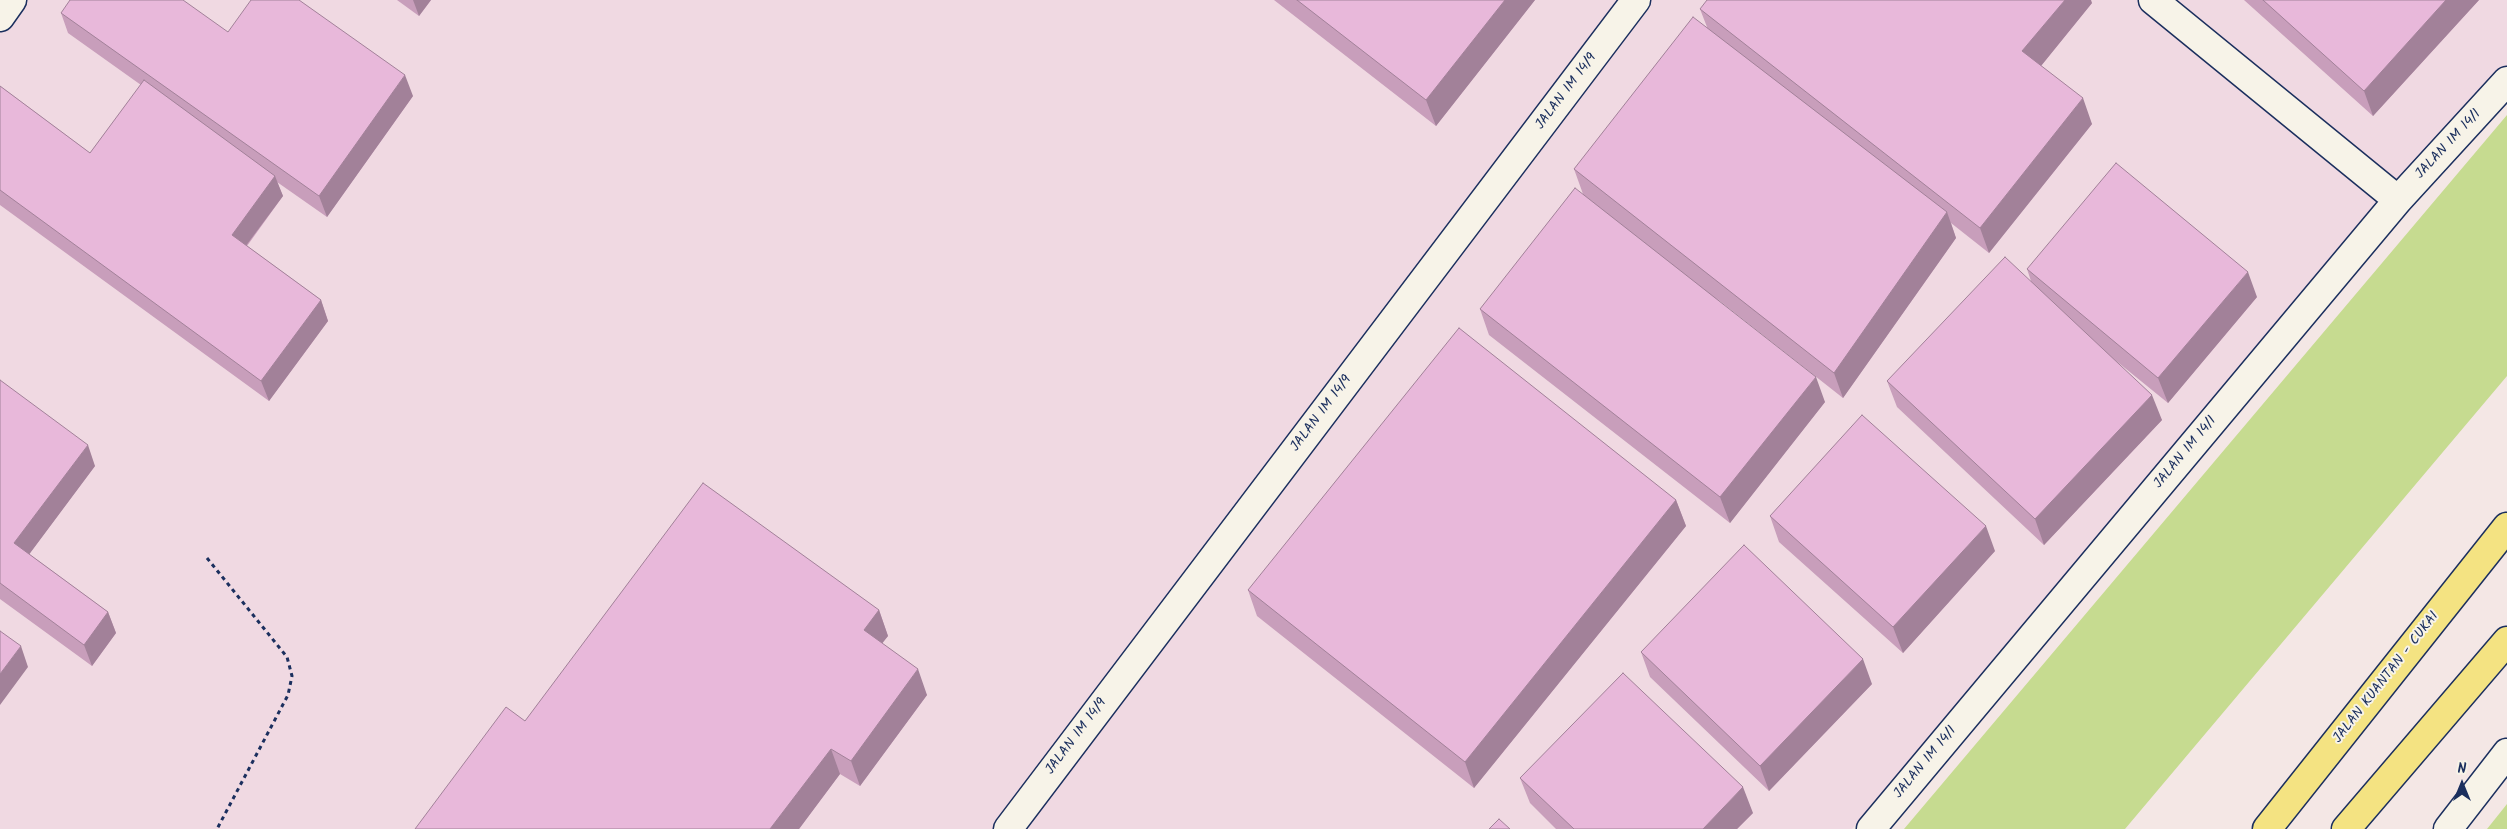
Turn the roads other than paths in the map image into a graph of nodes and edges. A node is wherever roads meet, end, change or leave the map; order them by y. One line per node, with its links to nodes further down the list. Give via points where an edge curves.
1 (12, 0): 4 (street)
2 (1636, 0): 10 (street, JALAN IM 14/9)
3 (2153, 0): 6 (street)
4 (0, 17)
5 (2507, 82): 6 (street, JALAN IM 14/1)
6 (2398, 200): 11 (street, JALAN IM 14/1)
7 (2507, 527): 12 (highway, JALAN KUANTAN - CUKAI)
8 (2507, 641): 13 (highway)
9 (2507, 753): 14 (street)
10 (1008, 829)
11 (1871, 829)
12 (2267, 829)
13 (2346, 829)
14 (2448, 829)

